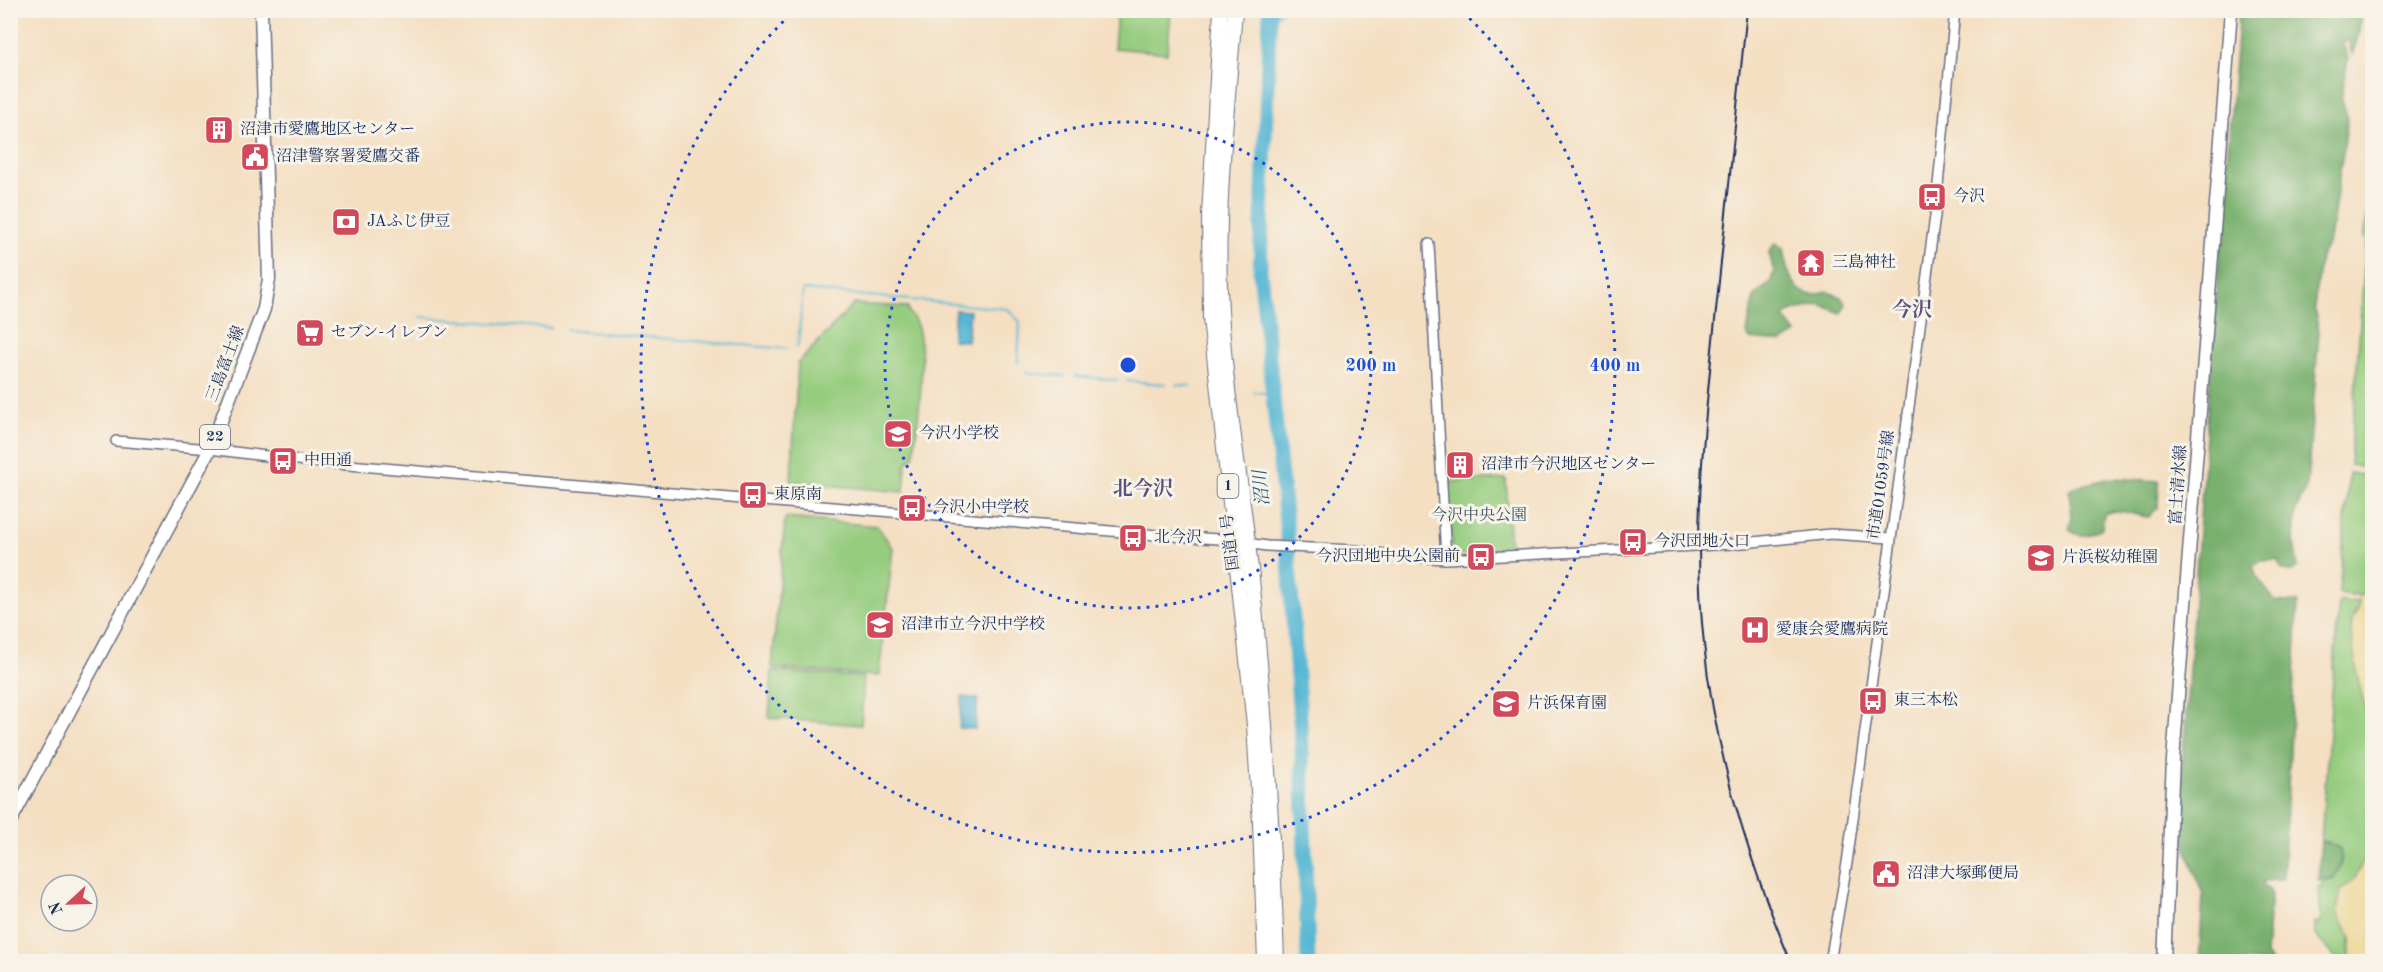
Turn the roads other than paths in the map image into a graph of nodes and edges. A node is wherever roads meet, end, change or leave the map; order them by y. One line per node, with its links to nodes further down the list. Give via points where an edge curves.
1 (261, 10): 8 (main road, 三島富士線 / 22, via 269,279 264,309)
2 (1221, 10): 10 (highway, 国道1号 / 1, via 1209,287 1215,374)
3 (1235, 10): 10 (highway, 国道1号 / 1, via 1220,226 1220,287)
4 (1955, 10): 9 (street, 市道01059号線, via 1935,216)
5 (2231, 10): 16 (main road, 富士清水線, via 2173,760)
6 (1429, 244): 11 (street)
7 (116, 441): 8 (street)
8 (210, 449): 10 (street, via 314,462); 12 (main road, 三島富士線 / 22)
9 (1890, 538): 11 (street, via 1831,534 1733,544); 15 (street, 市道01059号線)
10 (1241, 543): 11 (street); 13 (highway, 国道1号 / 1); 14 (highway, 国道1号 / 1, via 1270,788)
11 (1446, 559)
12 (10, 822)
13 (1265, 962)
14 (1277, 962)
15 (1830, 962)
16 (2164, 962)

